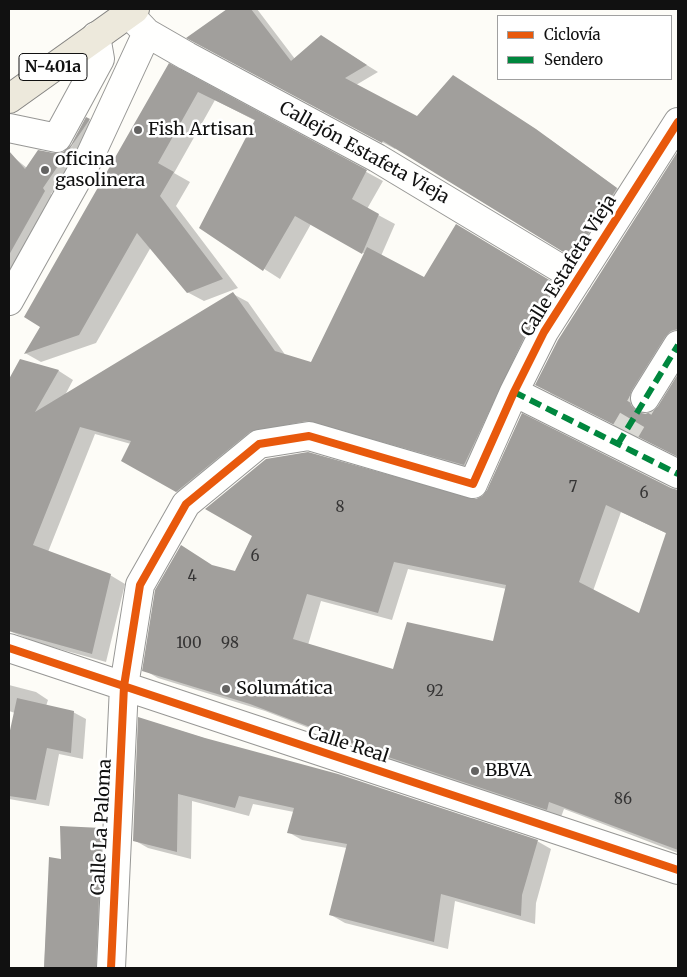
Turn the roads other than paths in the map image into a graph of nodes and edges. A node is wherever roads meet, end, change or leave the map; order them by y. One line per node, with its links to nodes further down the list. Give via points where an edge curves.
1 (132, 11): 2 (street, Callejón Estafeta Vieja); 3 (main road, N-401a)
2 (147, 33): 7 (street, Callejón Estafeta Vieja, via 393,166); 8 (street, via 90,156)
3 (96, 36): 4 (main road, N-401a); 6 (street, via 100,59 57,138)
4 (9, 99)
5 (678, 122): 7 (street, Calle Estafeta Vieja)
6 (9, 128)
7 (578, 278): 10 (street, Calle Estafeta Vieja, via 544,332)
8 (9, 301)
9 (678, 345): 11 (street)
10 (514, 392): 12 (street); 14 (street, Calle Estafeta Vieja, via 473,484 309,436 259,444 186,504 140,585)
11 (645, 398)
12 (678, 474)
13 (9, 648): 14 (street, Calle Real)
14 (124, 686): 15 (street, Calle Real); 16 (street, Calle La Paloma)
15 (678, 870)
16 (111, 968)

